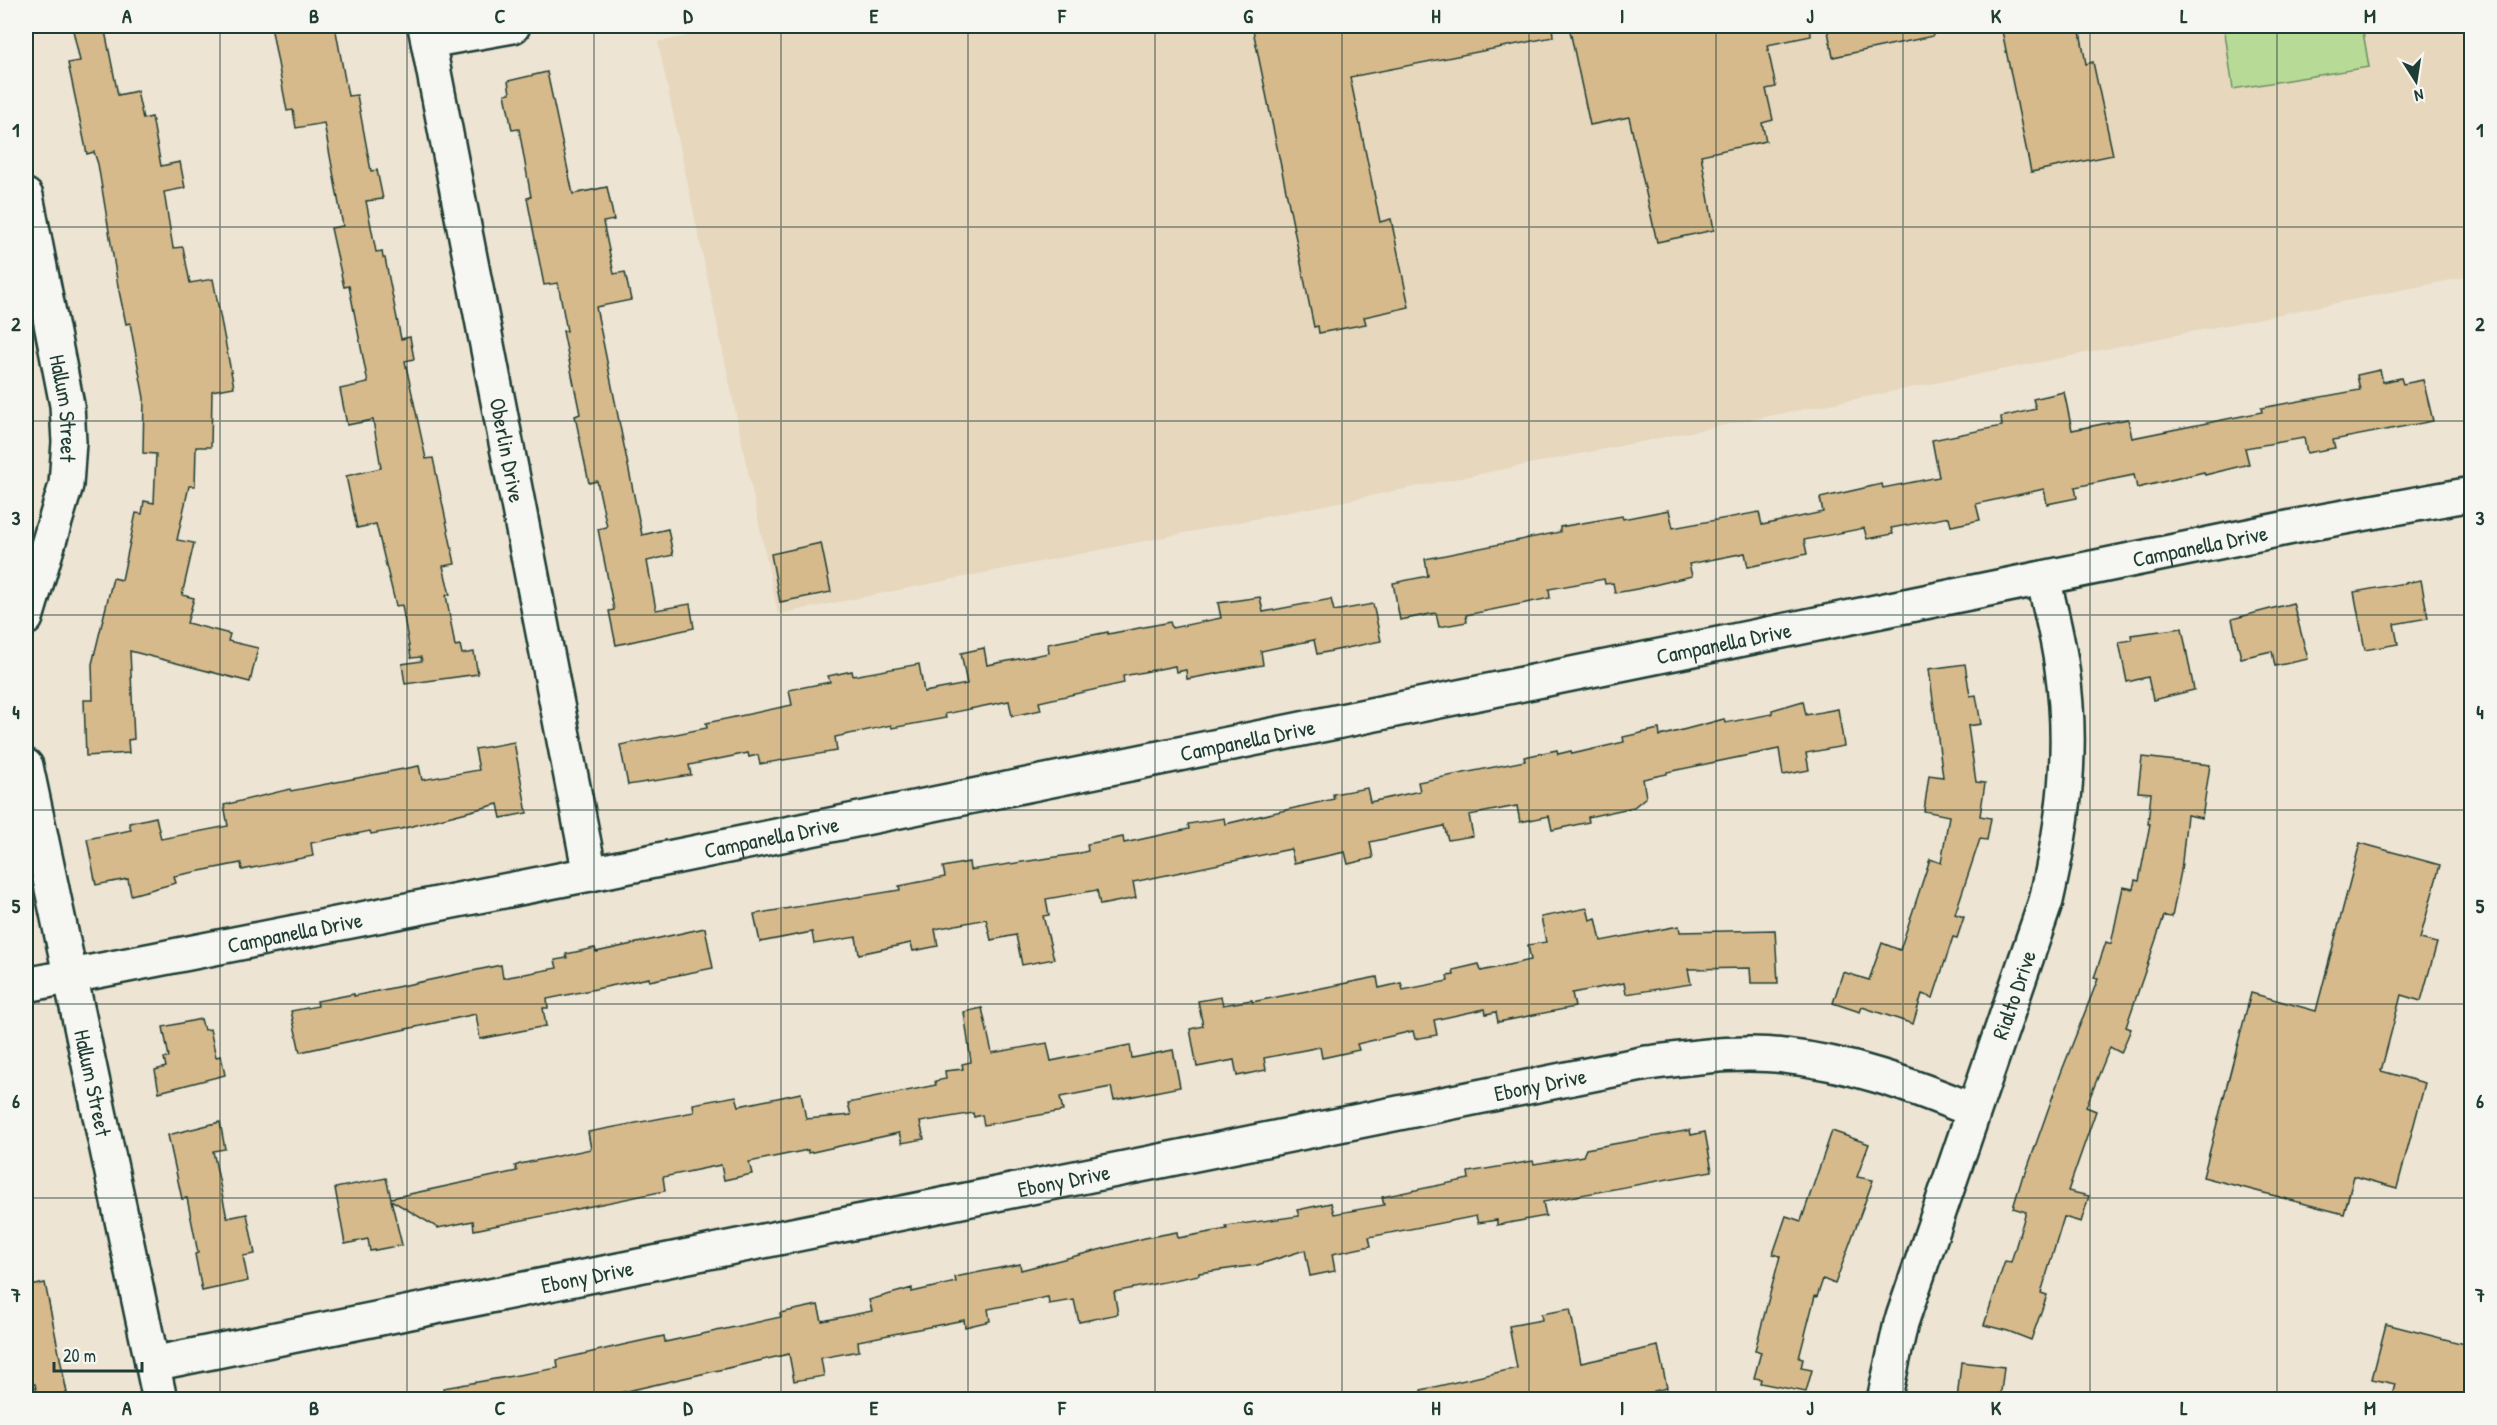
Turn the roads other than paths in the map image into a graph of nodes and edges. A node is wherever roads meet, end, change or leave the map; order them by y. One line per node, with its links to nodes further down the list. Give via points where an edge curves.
1 (513, 26): 2 (street)
2 (427, 33): 8 (street, Oberlin Drive)
3 (26, 196): 6 (street, Hallum Street, via 67,405 69,442 66,485)
4 (2472, 494): 5 (street, Campanella Drive)
5 (2043, 578): 8 (street, Campanella Drive); 11 (street, Rialto Drive, via 2062,667 2067,721 2067,782 2059,842 2046,901)
6 (26, 618)
7 (26, 766): 9 (street, Hallum Street)
8 (590, 874): 9 (street, Campanella Drive)
9 (69, 976): 10 (street, Campanella Drive); 12 (street, Hallum Street)
10 (26, 985)
11 (1972, 1110): 12 (street, Ebony Drive, via 1848,1066 1782,1055 1719,1055 1647,1063); 14 (street, Rialto Drive, via 1901,1323)
12 (152, 1364): 13 (street, Hallum Street)
13 (160, 1400)
14 (1884, 1400)

